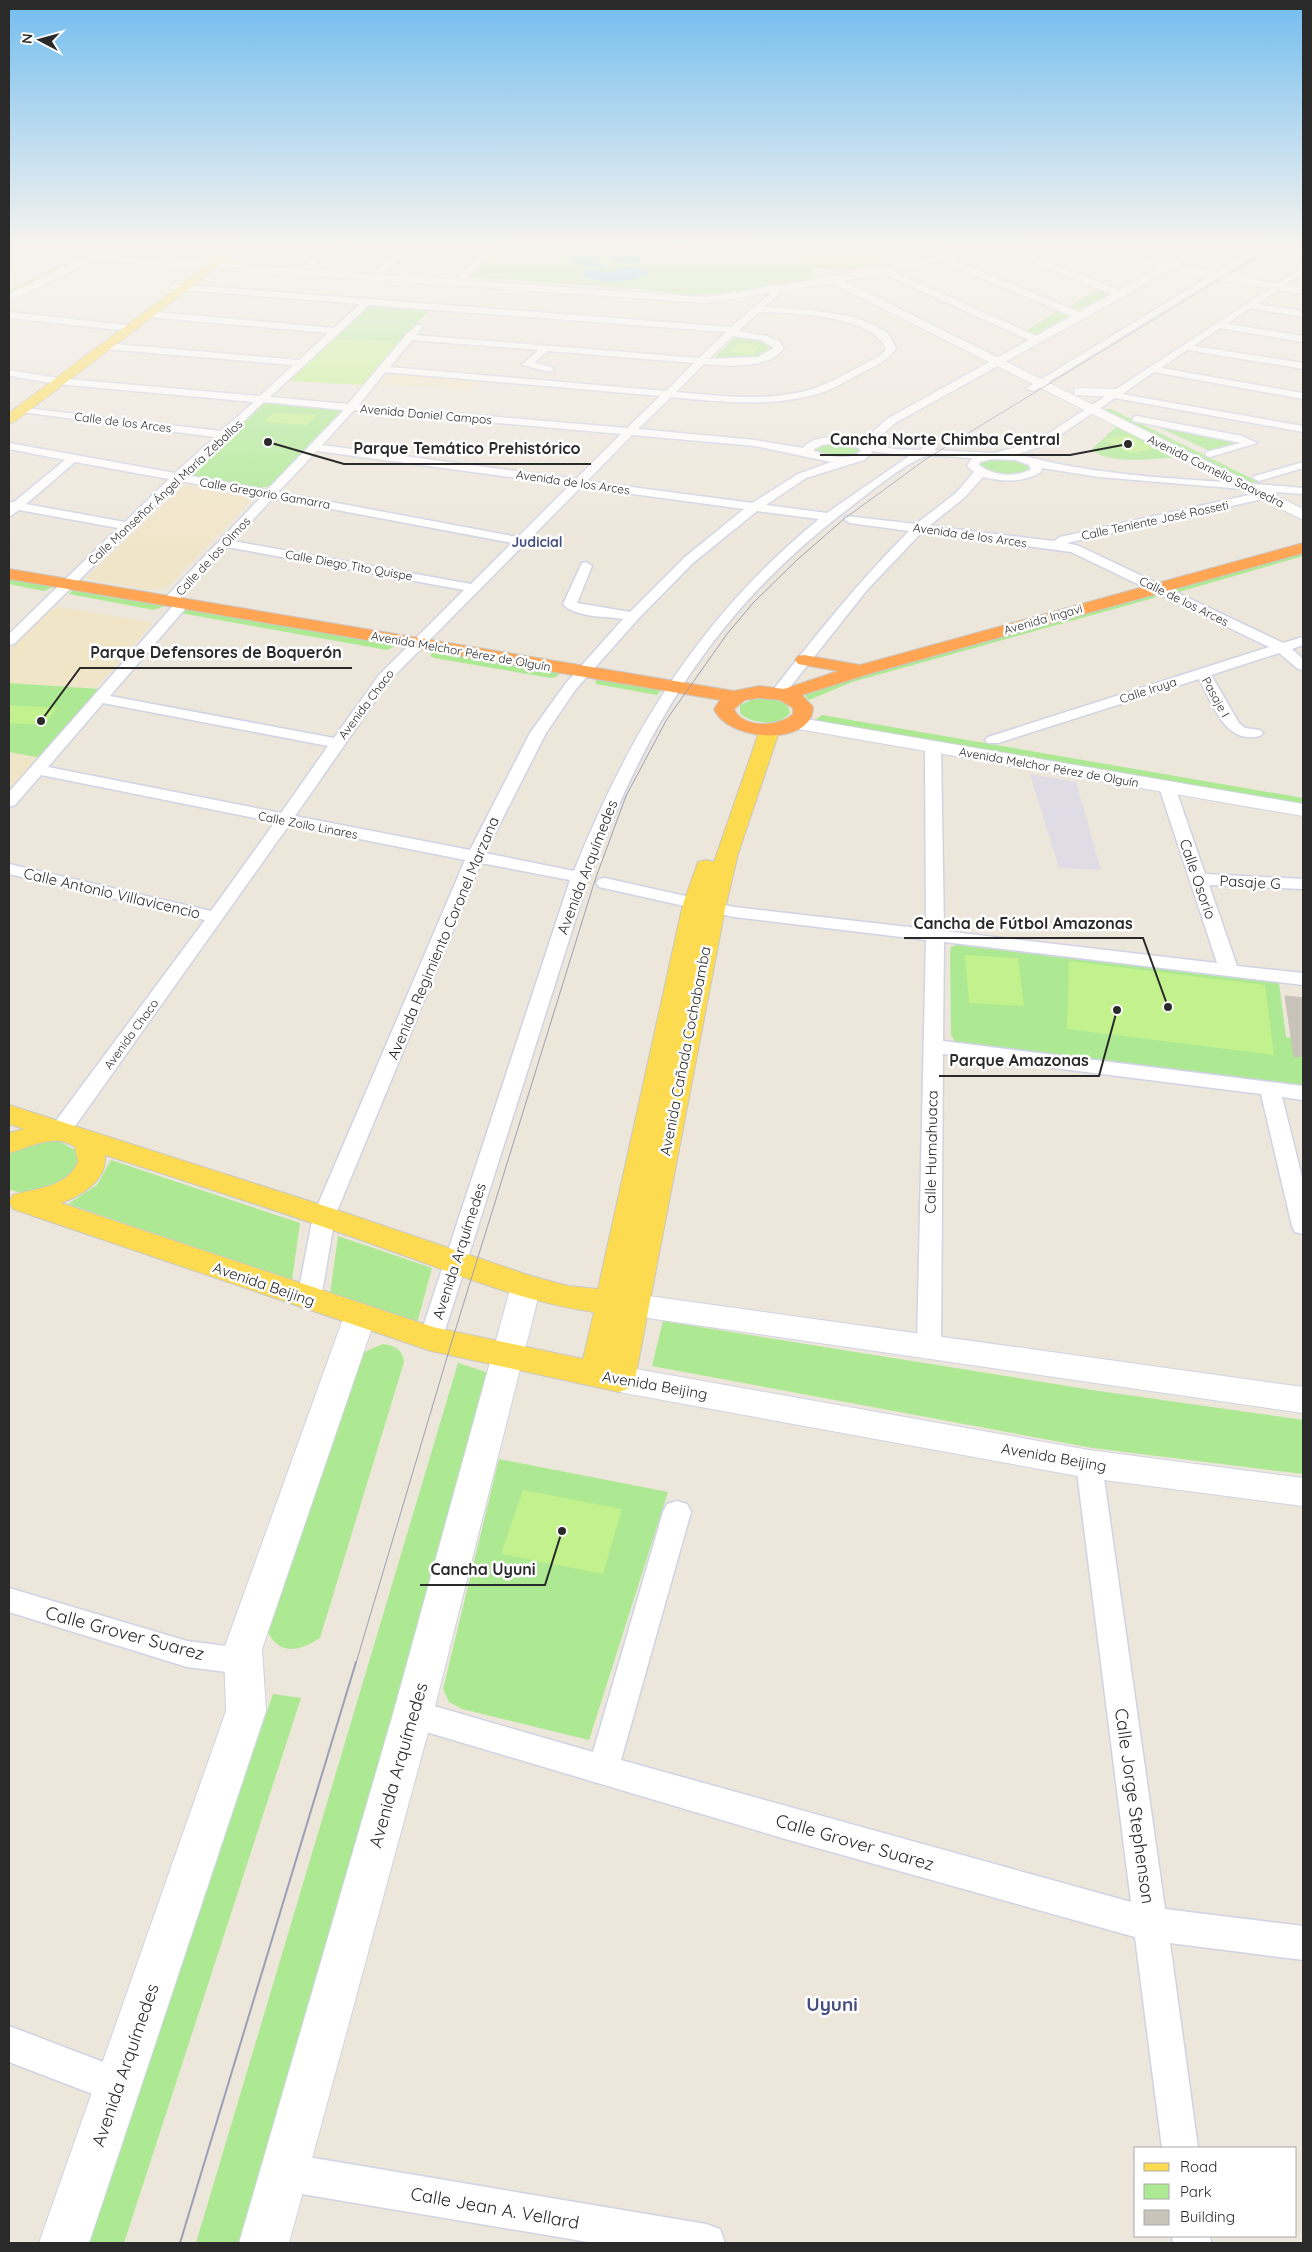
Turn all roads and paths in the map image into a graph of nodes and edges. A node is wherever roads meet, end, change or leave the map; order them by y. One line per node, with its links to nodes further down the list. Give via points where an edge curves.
1 (96, 348): 24 (main road)
2 (101, 348): 24 (main road)
3 (128, 348): 18 (street)
4 (317, 348): 18 (street, Calle Monseñor Ángel María Zeballos)
5 (400, 348): 21 (street, Calle de los Olmos)
6 (546, 348): 20 (street, via 528,365)
7 (547, 348): 17 (street)
8 (716, 348): 17 (street, Avenida Chaco)
9 (779, 348): 17 (street, via 772,356 757,360)
10 (891, 348): 26 (street, via 883,358 822,389 796,396 738,400)
11 (980, 348): 16 (main road, Avenida Cornelio Saavedra)
12 (1022, 348): 16 (street)
13 (1096, 348): 25 (street)
14 (1184, 348): 22 (street)
15 (1193, 348): 19 (street)
16 (1002, 359): 25 (main road, Avenida Cornelio Saavedra); 34 (street)
17 (702, 362): 26 (street, Avenida Chaco)
18 (301, 363): 28 (street, Calle Monseñor Ángel María Zeballos)
19 (1303, 366)
20 (549, 368)
21 (382, 369): 26 (street); 30 (street, Calle de los Olmos)
22 (1152, 369): 27 (street); 29 (street)
23 (9, 373): 24 (street, Avenida Daniel Campos)
24 (52, 380): 28 (street, Avenida Daniel Campos); 31 (main road)
25 (1039, 383): 29 (main road, Avenida Cornelio Saavedra); 29 (main road, Avenida Cornelio Saavedra)
26 (670, 393): 36 (street, Avenida Chaco)
27 (1303, 396)
28 (262, 400): 30 (street, Avenida Daniel Campos); 37 (street, Calle Monseñor Ángel María Zeballos)
29 (1106, 400): 33 (main road, Avenida Cornelio Saavedra); 35 (street); 40 (street); 54 (main road, Avenida Cornelio Saavedra)
30 (350, 408): 36 (street, Avenida Daniel Campos); 44 (street, Calle de los Olmos)
31 (15, 409): 32 (main road); 37 (street, Calle de los Arces)
32 (9, 419)
33 (1137, 419): 46 (main road, Avenida Cornelio Saavedra); 46 (street, via 1252,443)
34 (891, 421): 38 (street); 42 (street)
35 (1303, 430)
36 (631, 432): 39 (street, Avenida Daniel Campos); 61 (street, Avenida Chaco)
37 (225, 435): 58 (street, Calle Monseñor Ángel María Zeballos)
38 (828, 440): 39 (street, Avenida Daniel Campos); 42 (street); 45 (street, via 808,448)
39 (754, 443): 45 (street, Avenida Daniel Campos)
40 (1041, 443): 48 (street); 51 (street)
41 (9, 446): 49 (street, Calle Gregorio Gamarra)
42 (864, 446): 47 (street); 50 (street, via 866,453)
43 (933, 446): 47 (street, Avenida Arquímedes)
44 (315, 447): 61 (street, Avenida de los Arces); 64 (street, Calle de los Olmos)
45 (810, 454): 50 (street, Avenida Daniel Campos, via 830,459); 56 (street)
46 (1210, 454): 60 (main road, Avenida Cornelio Saavedra)
47 (918, 456): 48 (street); 50 (street); 53 (street); 71 (street, Avenida Arquímedes)
48 (994, 456): 51 (street); 53 (street, via 974,461 973,466)
49 (73, 458): 58 (street, Calle Gregorio Gamarra); 69 (street)
50 (851, 459): 56 (street, Avenida Regimiento Coronel Marzana)
51 (1032, 462): 55 (street); 57 (street, via 1037,470)
52 (1303, 465): 60 (street)
53 (979, 471): 57 (street, via 1004,477); 65 (street, via 973,483)
54 (1218, 472): 59 (main road, via 1213,479); 60 (main road, Avenida Cornelio Saavedra)
55 (1099, 474): 57 (street); 59 (street)
56 (802, 476): 68 (street, Avenida Regimiento Coronel Marzana)
57 (1025, 476): 65 (street)
58 (178, 477): 64 (street, Calle Gregorio Gamarra); 73 (street, Calle Monseñor Ángel María Zeballos)
59 (1202, 482): 60 (street)
60 (1253, 482): 62 (main road, Avenida Cornelio Saavedra); 66 (main road, Avenida Cornelio Saavedra)
61 (578, 483): 68 (street, Avenida de los Arces); 75 (street, Avenida Chaco)
62 (1283, 489): 63 (street); 66 (street, Calle Teniente José Rosseti); 67 (main road, Avenida Cornelio Saavedra)
63 (1303, 491)
64 (269, 494): 75 (street, Calle Gregorio Gamarra); 76 (street, Calle de los Olmos)
65 (960, 494): 74 (street)
66 (1266, 496): 70 (main road, Avenida Cornelio Saavedra); 77 (street, Calle Teniente José Rosseti, via 1060,541)
67 (1303, 499)
68 (754, 506): 71 (street, Avenida de los Arces); 89 (street, Avenida Regimiento Coronel Marzana, via 689,560)
69 (11, 509): 73 (street)
70 (1303, 515)
71 (830, 517): 100 (street, Avenida Arquímedes, via 764,574 733,607)
72 (850, 519): 74 (street, Avenida de los Arces)
73 (127, 526): 82 (street, Calle Monseñor Ángel María Zeballos)
74 (919, 529): 77 (street, Avenida de los Arces); 94 (street, via 854,597)
75 (522, 541): 85 (street, Avenida Chaco)
76 (225, 543): 85 (street, Calle Diego Tito Quispe); 88 (street, Calle de los Olmos)
77 (1060, 545): 83 (street, Calle de los Arces)
78 (1303, 548): 83 (highway, Avenida Ingavi)
79 (1303, 561): 87 (highway, Avenida Ingavi)
80 (586, 566): 89 (street, via 570,604 577,608)
81 (9, 574): 82 (highway, Avenida Melchor Pérez de Olguín)
82 (67, 584): 86 (street, Calle Monseñor Ángel María Zeballos); 88 (highway, Avenida Melchor Pérez de Olguín)
83 (1156, 587): 87 (street, Calle de los Arces); 96 (highway, Avenida Ingavi)
84 (9, 588): 86 (highway, Avenida Melchor Pérez de Olguín)
85 (473, 588): 93 (street, Avenida Chaco)
86 (54, 596): 88 (highway, Avenida Melchor Pérez de Olguín); 90 (street, Calle Monseñor Ángel María Zeballos)
87 (1176, 597): 92 (street, Calle de los Arces); 104 (highway, Avenida Ingavi)
88 (175, 607): 93 (highway, Avenida Melchor Pérez de Olguín); 102 (street, Calle de los Olmos)
89 (633, 616): 97 (street, Avenida Regimiento Coronel Marzana)
90 (9, 641)
91 (1303, 642): 92 (street, Calle Iruya)
92 (1282, 648): 95 (street, Calle de los Arces); 98 (street, Calle Iruya)
93 (411, 650): 97 (highway, Avenida Melchor Pérez de Olguín); 99 (highway, Avenida Melchor Pérez de Olguín); 108 (street, Avenida Chaco, via 384,678)
94 (804, 660): 96 (highway); 101 (street)
95 (1303, 666)
96 (865, 669): 101 (highway, Avenida Ingavi)
97 (584, 672): 99 (street, Avenida Regimiento Coronel Marzana); 100 (highway, Avenida Melchor Pérez de Olguín)
98 (1202, 672): 106 (street, Pasaje I, via 1233,726 1241,732); 107 (street, Calle Iruya)
99 (571, 686): 100 (highway, Avenida Melchor Pérez de Olguín); 116 (street, Avenida Regimiento Coronel Marzana, via 538,733)
100 (670, 694): 103 (highway, Avenida Melchor Pérez de Olguín); 118 (street, Avenida Arquímedes, via 614,794)
101 (781, 694): 103 (highway, via 755,692); 104 (highway)
102 (98, 698): 108 (street); 110 (street, Calle de los Olmos)
103 (730, 704): 105 (highway, via 732,720)
104 (800, 713): 105 (highway, Avenida Ingavi); 107 (main road, Avenida Melchor Pérez de Olguín); 109 (main road, Avenida Melchor Pérez de Olguín)
105 (761, 728): 122 (main road, Avenida Cañada Cochabamba, via 733,836)
106 (1255, 733)
107 (993, 740): 112 (main road, Avenida Melchor Pérez de Olguín)
108 (337, 743): 115 (street, Avenida Chaco)
109 (933, 748): 111 (main road, Avenida Melchor Pérez de Olguín); 124 (street, Calle Humahuaca)
110 (37, 770): 113 (street, Calle de los Olmos); 115 (street, Calle Zoilo Linares)
111 (1167, 787): 114 (main road, Avenida Melchor Pérez de Olguín); 119 (street, Calle Osorio)
112 (1303, 792)
113 (9, 802)
114 (1303, 810)
115 (284, 820): 116 (street, Calle Zoilo Linares); 123 (street, Avenida Chaco)
116 (475, 857): 118 (street, Calle Zoilo Linares); 134 (street, Avenida Regimiento Coronel Marzana)
117 (9, 869): 123 (street, Calle Antonio Villavicencio)
118 (580, 877): 136 (street, Avenida Arquímedes)
119 (1198, 879): 121 (street, Pasaje G); 125 (street, Calle Osorio)
120 (605, 883): 122 (street)
121 (1302, 884)
122 (704, 907): 124 (street); 139 (main road, Avenida Cañada Cochabamba)
123 (216, 918): 131 (street, Avenida Chaco)
124 (935, 935): 125 (street); 127 (street, Calle Humahuaca)
125 (1229, 971): 126 (street)
126 (1303, 979)
127 (933, 1046): 128 (street); 142 (street, Calle Humahuaca)
128 (1270, 1089): 129 (street); 135 (street)
129 (1303, 1093)
130 (9, 1114): 131 (main road)
131 (67, 1133): 132 (main road, via 25,1136); 133 (main road, via 85,1141 91,1150 92,1161 87,1173 76,1184 44,1200); 134 (main road)
132 (9, 1144)
133 (17, 1201): 138 (main road, Avenida Beijing)
134 (324, 1216): 136 (main road); 138 (street, Avenida Regimiento Coronel Marzana)
135 (1303, 1226)
136 (455, 1262): 137 (main road); 141 (street, Avenida Arquímedes)
137 (526, 1286): 139 (main road, via 568,1297); 143 (main road, Avenida Arquímedes)
138 (309, 1299): 140 (main road, Avenida Beijing)
139 (623, 1304): 142 (main road); 144 (main road, Avenida Cañada Cochabamba)
140 (360, 1316): 141 (main road, Avenida Beijing); 150 (main road, Avenida Arquímedes, via 243,1649)
141 (431, 1339): 143 (main road, Avenida Beijing)
142 (929, 1347): 145 (main road)
143 (508, 1356): 144 (main road, Avenida Beijing); 151 (main road, Avenida Arquímedes)
144 (608, 1376): 146 (main road, Avenida Beijing)
145 (1303, 1400)
146 (1089, 1464): 147 (main road, Avenida Beijing); 153 (street, Calle Jorge Stephenson)
147 (1301, 1495)
148 (677, 1512): 152 (street)
149 (9, 1600): 150 (street, Calle Grover Suarez, via 187,1654)
150 (242, 1660): 156 (main road, Avenida Arquímedes, via 246,1711)
151 (413, 1714): 152 (street, Calle Grover Suarez); 158 (main road, Avenida Arquímedes)
152 (603, 1770): 153 (street, Calle Grover Suarez)
153 (1150, 1924): 154 (street, Calle Grover Suarez); 157 (street, Calle Jorge Stephenson)
154 (1303, 1943)
155 (9, 2044): 156 (street)
156 (118, 2086): 159 (main road, Avenida Arquímedes)
157 (1180, 2147)
158 (284, 2172): 160 (main road, Avenida Arquímedes); 161 (street, Calle Jean A. Vellard)
159 (64, 2243)
160 (264, 2243)
161 (706, 2243)

